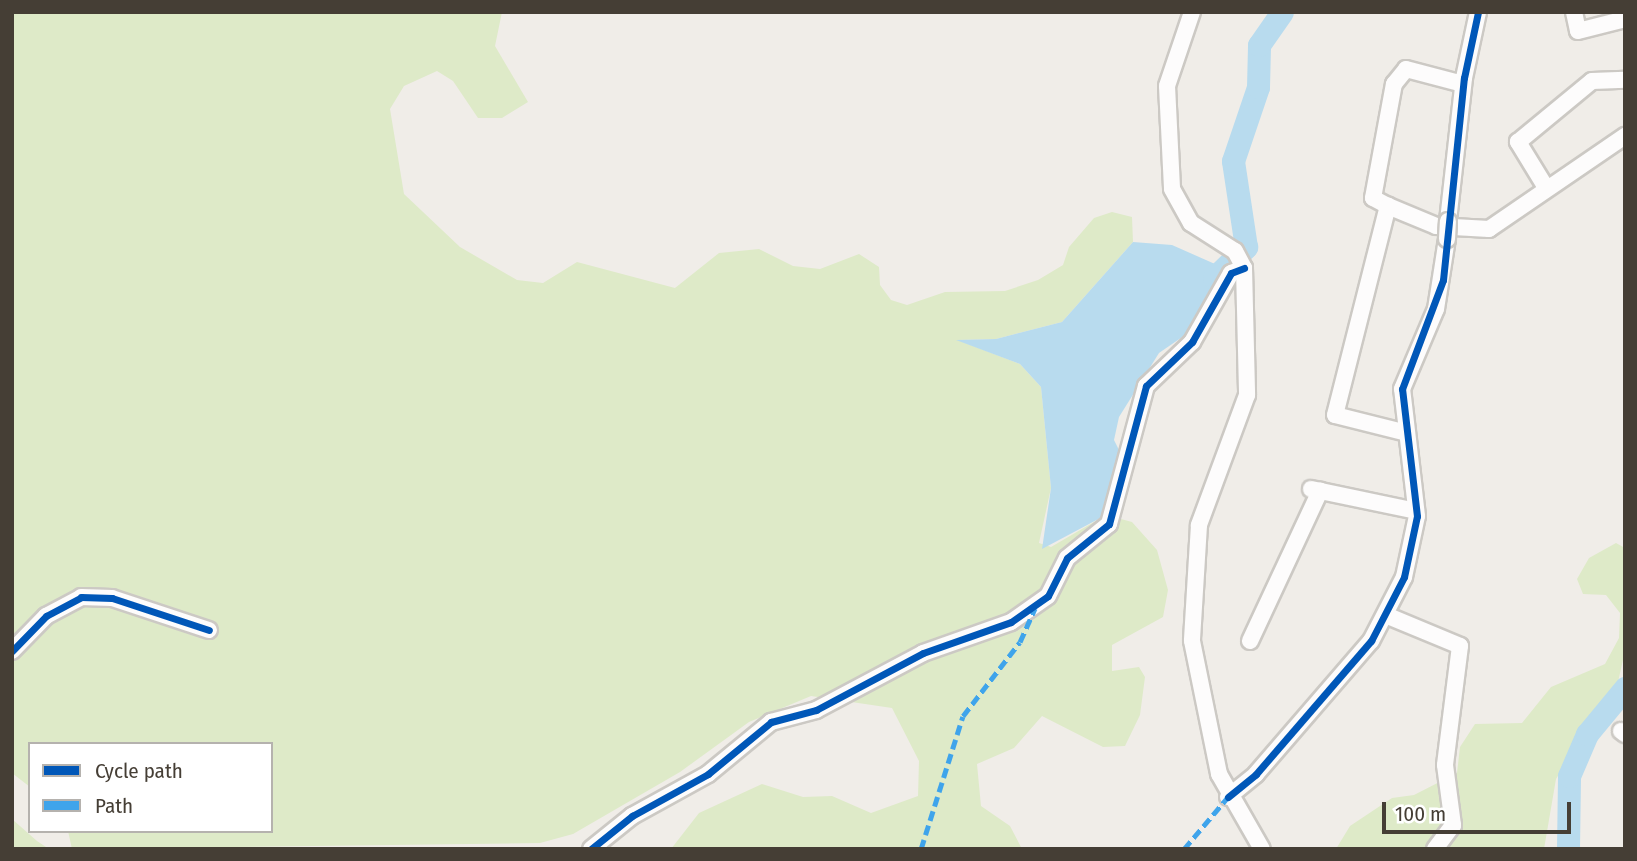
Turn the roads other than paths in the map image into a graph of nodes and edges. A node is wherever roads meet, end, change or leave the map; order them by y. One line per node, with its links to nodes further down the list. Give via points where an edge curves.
1 (1192, 12): 10 (street, via 1167,86 1172,189 1191,223 1235,251)
2 (1478, 12): 6 (street)
3 (1574, 12): 4 (street, via 1578,31)
4 (1625, 19)
5 (1625, 80): 8 (street, via 1592,81 1518,142)
6 (1463, 84): 9 (street, via 1406,69 1394,84 1373,198); 11 (street, bridge, via 1436,309 1402,389)
7 (1625, 136): 8 (street)
8 (1545, 186): 9 (street, via 1489,229 1436,226)
9 (1388, 205): 11 (street, via 1335,415)
10 (1244, 268): 17 (street, via 1247,395 1199,525 1192,603 1200,704); 18 (street, via 1231,272 1192,342 1146,386 1108,523 1067,558 1048,596 1011,622 923,653 816,710 771,722 708,774 632,816)
11 (1403, 432): 12 (street)
12 (1416, 511): 13 (street, via 1414,544); 15 (street, via 1315,490)
13 (1388, 616): 17 (street, via 1256,774); 20 (street, via 1460,646 1445,765 1453,825)
14 (209, 631): 16 (street, via 112,598 81,597 46,616)
15 (1250, 641)
16 (12, 651)
17 (1228, 797): 19 (street)
18 (591, 849)
19 (1262, 849)
20 (1434, 849)

